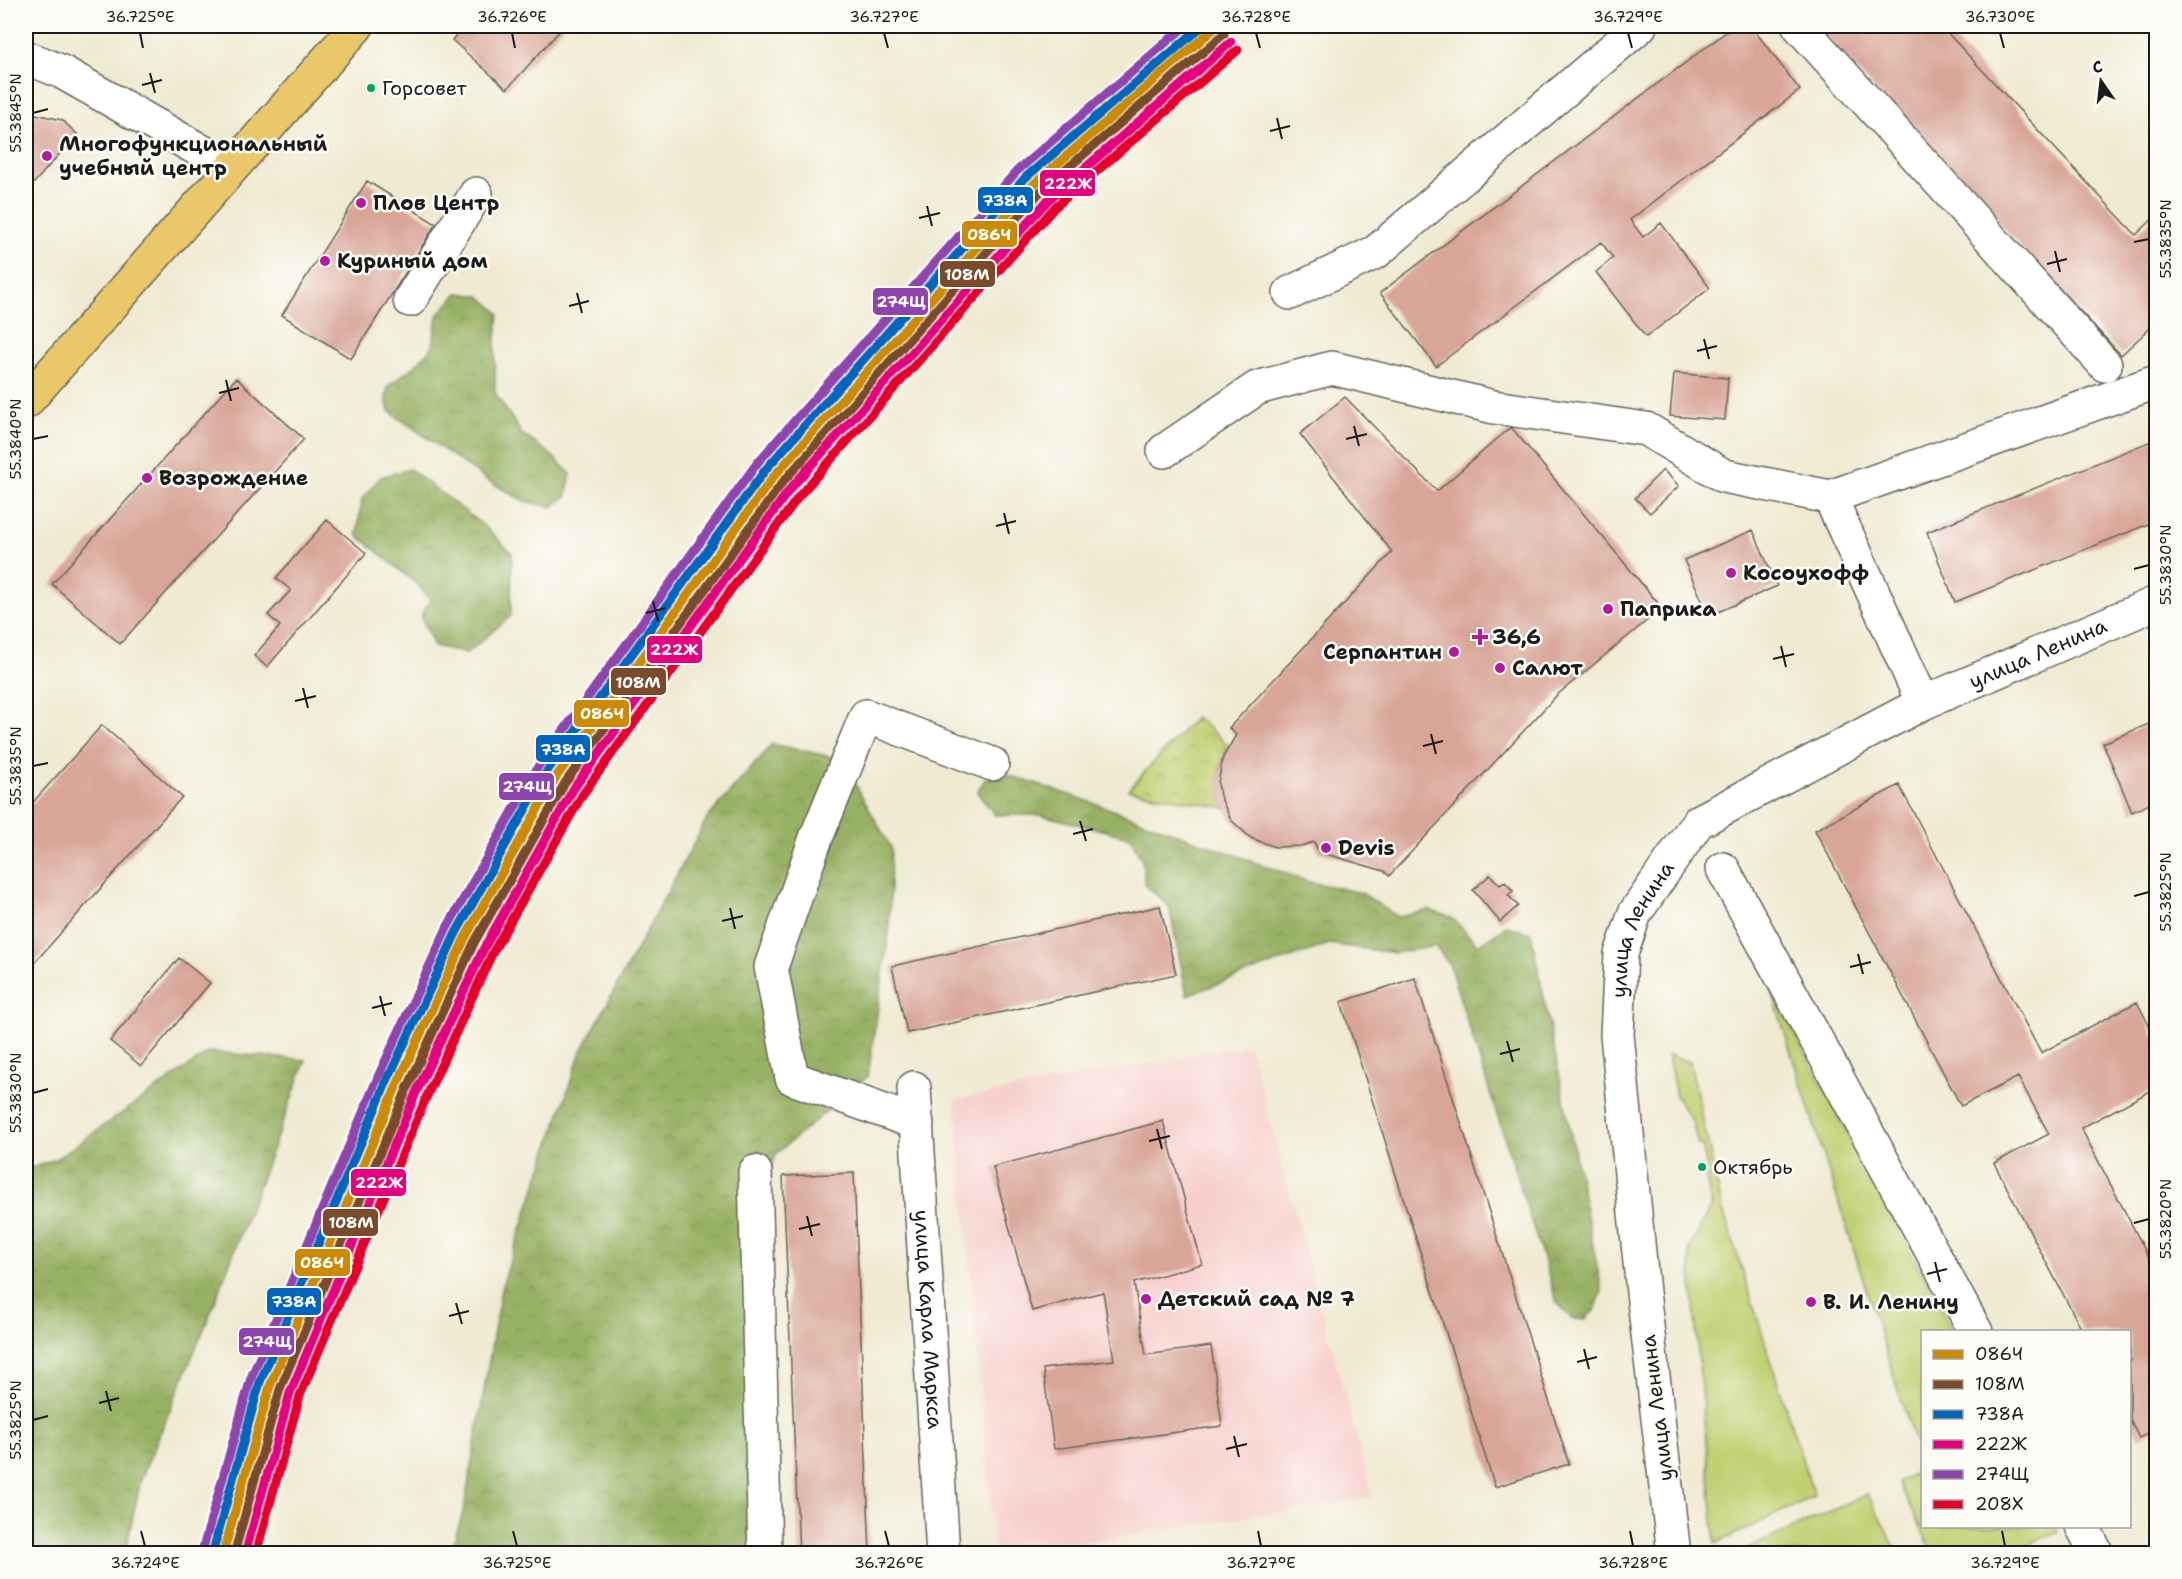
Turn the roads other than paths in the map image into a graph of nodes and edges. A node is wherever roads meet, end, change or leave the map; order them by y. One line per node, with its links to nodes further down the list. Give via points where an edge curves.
1 (357, 26): 5 (main road)
2 (1640, 26): 7 (street, via 1376,252)
3 (1799, 26): 9 (street)
4 (26, 57): 5 (street, via 62,72)
5 (231, 168): 11 (main road)
6 (477, 194): 8 (street)
7 (1290, 293)
8 (410, 300)
9 (2105, 365)
10 (2157, 382): 13 (street)
11 (26, 402)
12 (1164, 451): 13 (street, via 1257,388 1332,368 1494,407 1646,429 1724,476)
13 (1830, 497): 15 (street)
14 (2157, 603): 15 (street, улица Ленина)
15 (1923, 703): 25 (street, улица Ленина, via 1698,822 1635,913 1622,954 1617,1035)
16 (992, 764): 19 (street, via 866,716 816,838 771,967 792,1078)
17 (1724, 869): 21 (street)
18 (914, 1088): 19 (street, улица Карла Маркса)
19 (917, 1123): 24 (street, улица Карла Маркса)
20 (755, 1172): 23 (street)
21 (1975, 1330)
22 (2083, 1528): 26 (street)
23 (765, 1554)
24 (943, 1554)
25 (1674, 1554)
26 (2097, 1554)

